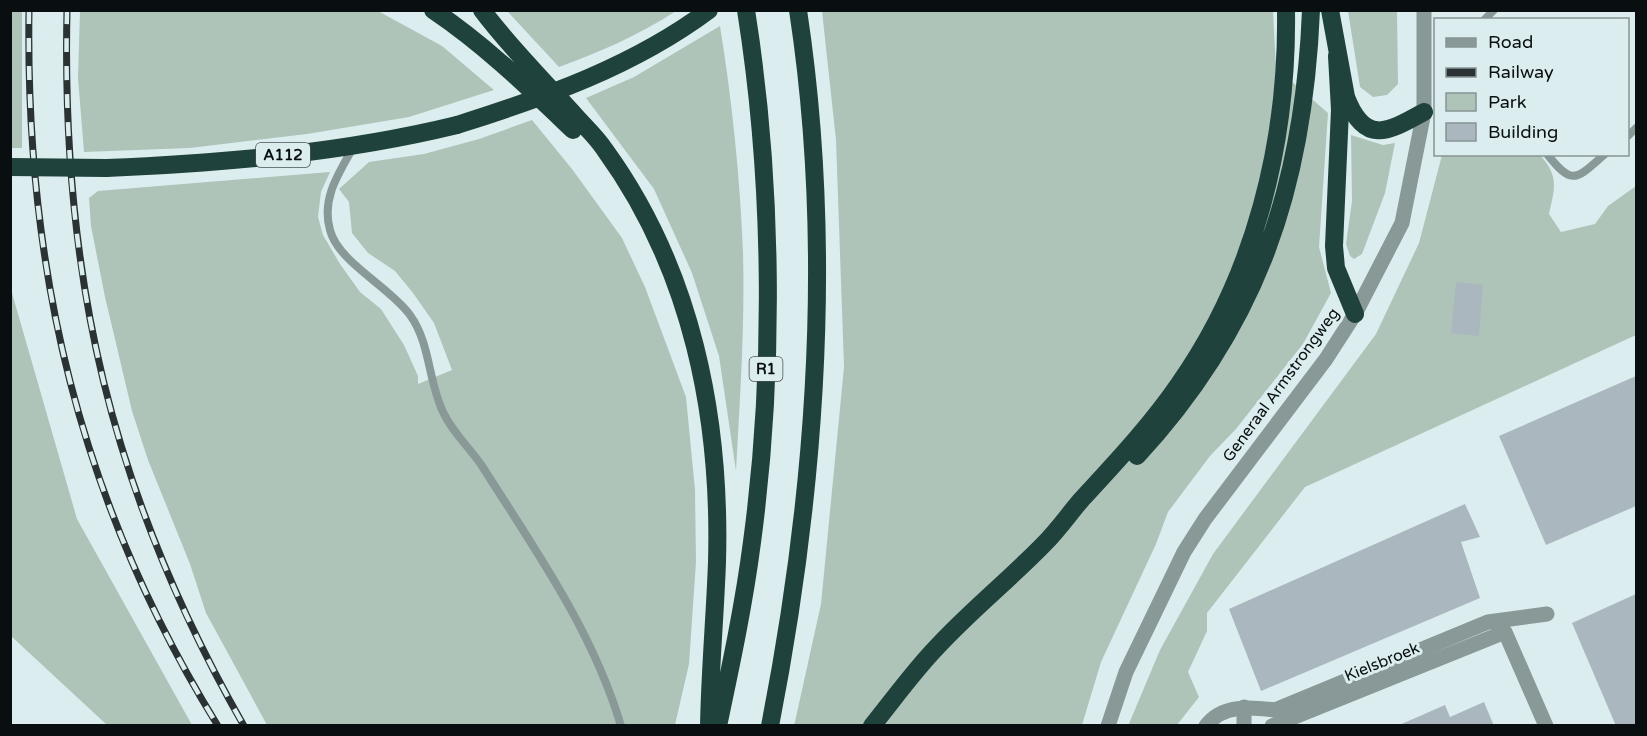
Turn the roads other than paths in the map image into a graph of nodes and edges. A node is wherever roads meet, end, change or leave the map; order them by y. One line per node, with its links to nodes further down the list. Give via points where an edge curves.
1 (433, 10): 16 (highway, via 507,66)
2 (482, 10): 16 (highway, via 605,149)
3 (709, 10): 12 (highway, A112, bridge, via 592,78 457,125)
4 (746, 10): 25 (highway, R1, via 765,196 767,353 752,542)
5 (798, 10): 26 (highway, via 813,175 816,339 811,437 798,558)
6 (1286, 10): 18 (highway, via 1287,48 1272,171 1233,289 1180,383 1148,426)
7 (1311, 10): 18 (highway, via 1304,108 1293,163 1274,232 1248,299 1190,393 1158,434 1090,509)
8 (1330, 10): 10 (highway)
9 (1424, 10): 11 (street, Generaal Armstrongweg)
10 (1337, 56): 11 (highway, via 1346,97 1361,124 1374,131 1387,131); 17 (highway, via 1340,120 1334,246 1336,268)
11 (1424, 112): 17 (street, Generaal Armstrongweg, via 1402,223)
12 (354, 146): 15 (highway, A112, bridge, via 251,159 106,168); 23 (lane, via 330,190 326,214 330,233 341,251 411,316 422,339 444,415 474,454 550,574 590,645)
13 (1548, 156): 14 (lane, via 1564,175 1571,177 1582,174)
14 (1603, 156)
15 (10, 167)
16 (632, 193): 24 (highway, via 668,261 692,331 708,404 717,552)
17 (1355, 314): 28 (street, Generaal Armstrongweg, via 1184,552 1126,672)
18 (1045, 544): 27 (highway, via 935,648)
19 (1547, 614): 20 (street)
20 (1488, 622): 21 (street); 22 (street, via 1275,710)
21 (1505, 632): 31 (street, Kielsbroek); 32 (street)
22 (1244, 707): 29 (street, via 1213,716); 30 (street)
23 (621, 726)
24 (710, 726)
25 (718, 726)
26 (770, 726)
27 (872, 726)
28 (1108, 726)
29 (1206, 726)
30 (1244, 726)
31 (1272, 726)
32 (1546, 726)

